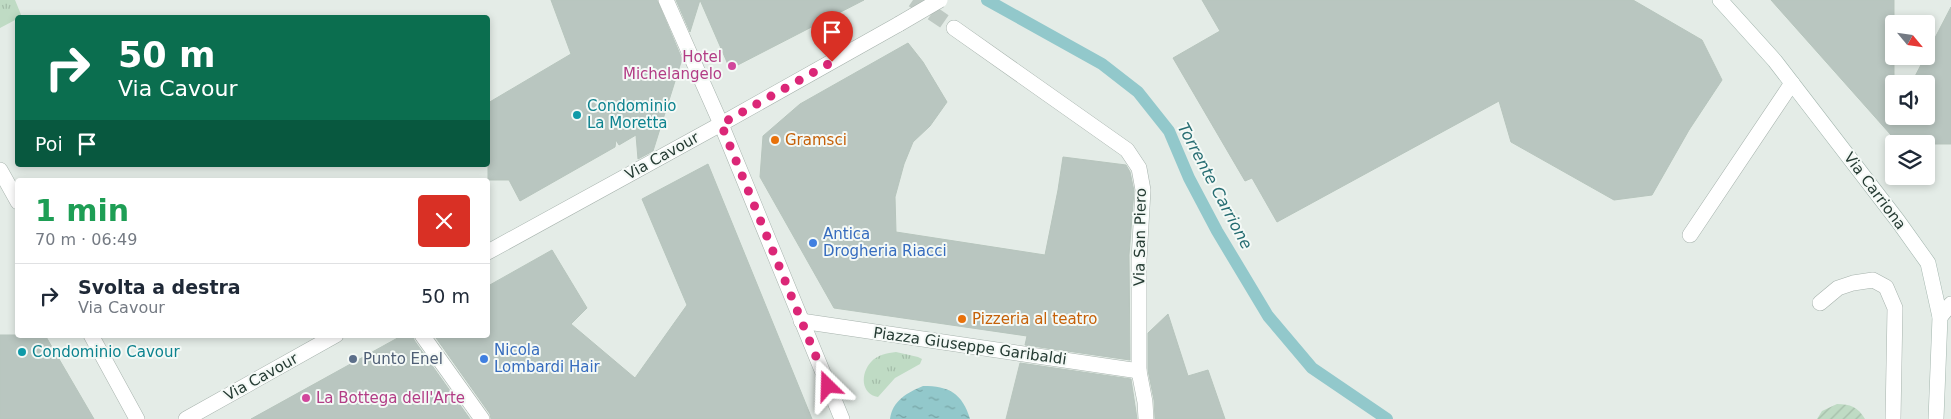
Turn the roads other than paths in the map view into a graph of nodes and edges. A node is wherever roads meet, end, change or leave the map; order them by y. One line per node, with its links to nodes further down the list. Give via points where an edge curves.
1 (666, 0): 6 (street)
2 (940, 0): 6 (street, Via Cavour, bridge)
3 (1720, 0): 5 (street, Via Carriona)
4 (954, 28): 18 (street, Via San Piero, via 1127,150 1139,168 1142,190)
5 (1792, 83): 9 (street); 13 (street, Via Carriona, via 1928,263)
6 (721, 124): 10 (street, Via Cavour); 14 (street)
7 (0, 170): 8 (street)
8 (15, 197)
9 (1690, 235)
10 (490, 251)
11 (1820, 303): 24 (street, via 1838,288 1853,283 1872,280 1886,287 1895,308)
12 (1951, 304): 13 (street)
13 (1940, 317): 25 (street, Via Carriona)
14 (801, 321): 18 (street, Piazza Giuseppe Garibaldi); 22 (street)
15 (93, 338): 19 (street)
16 (331, 338): 20 (street, Via Cavour)
17 (424, 338): 21 (street)
18 (1139, 371): 23 (street, Via San Piero)
19 (137, 419)
20 (186, 419)
21 (482, 419)
22 (842, 419)
23 (1146, 419)
24 (1893, 419)
25 (1936, 419)

